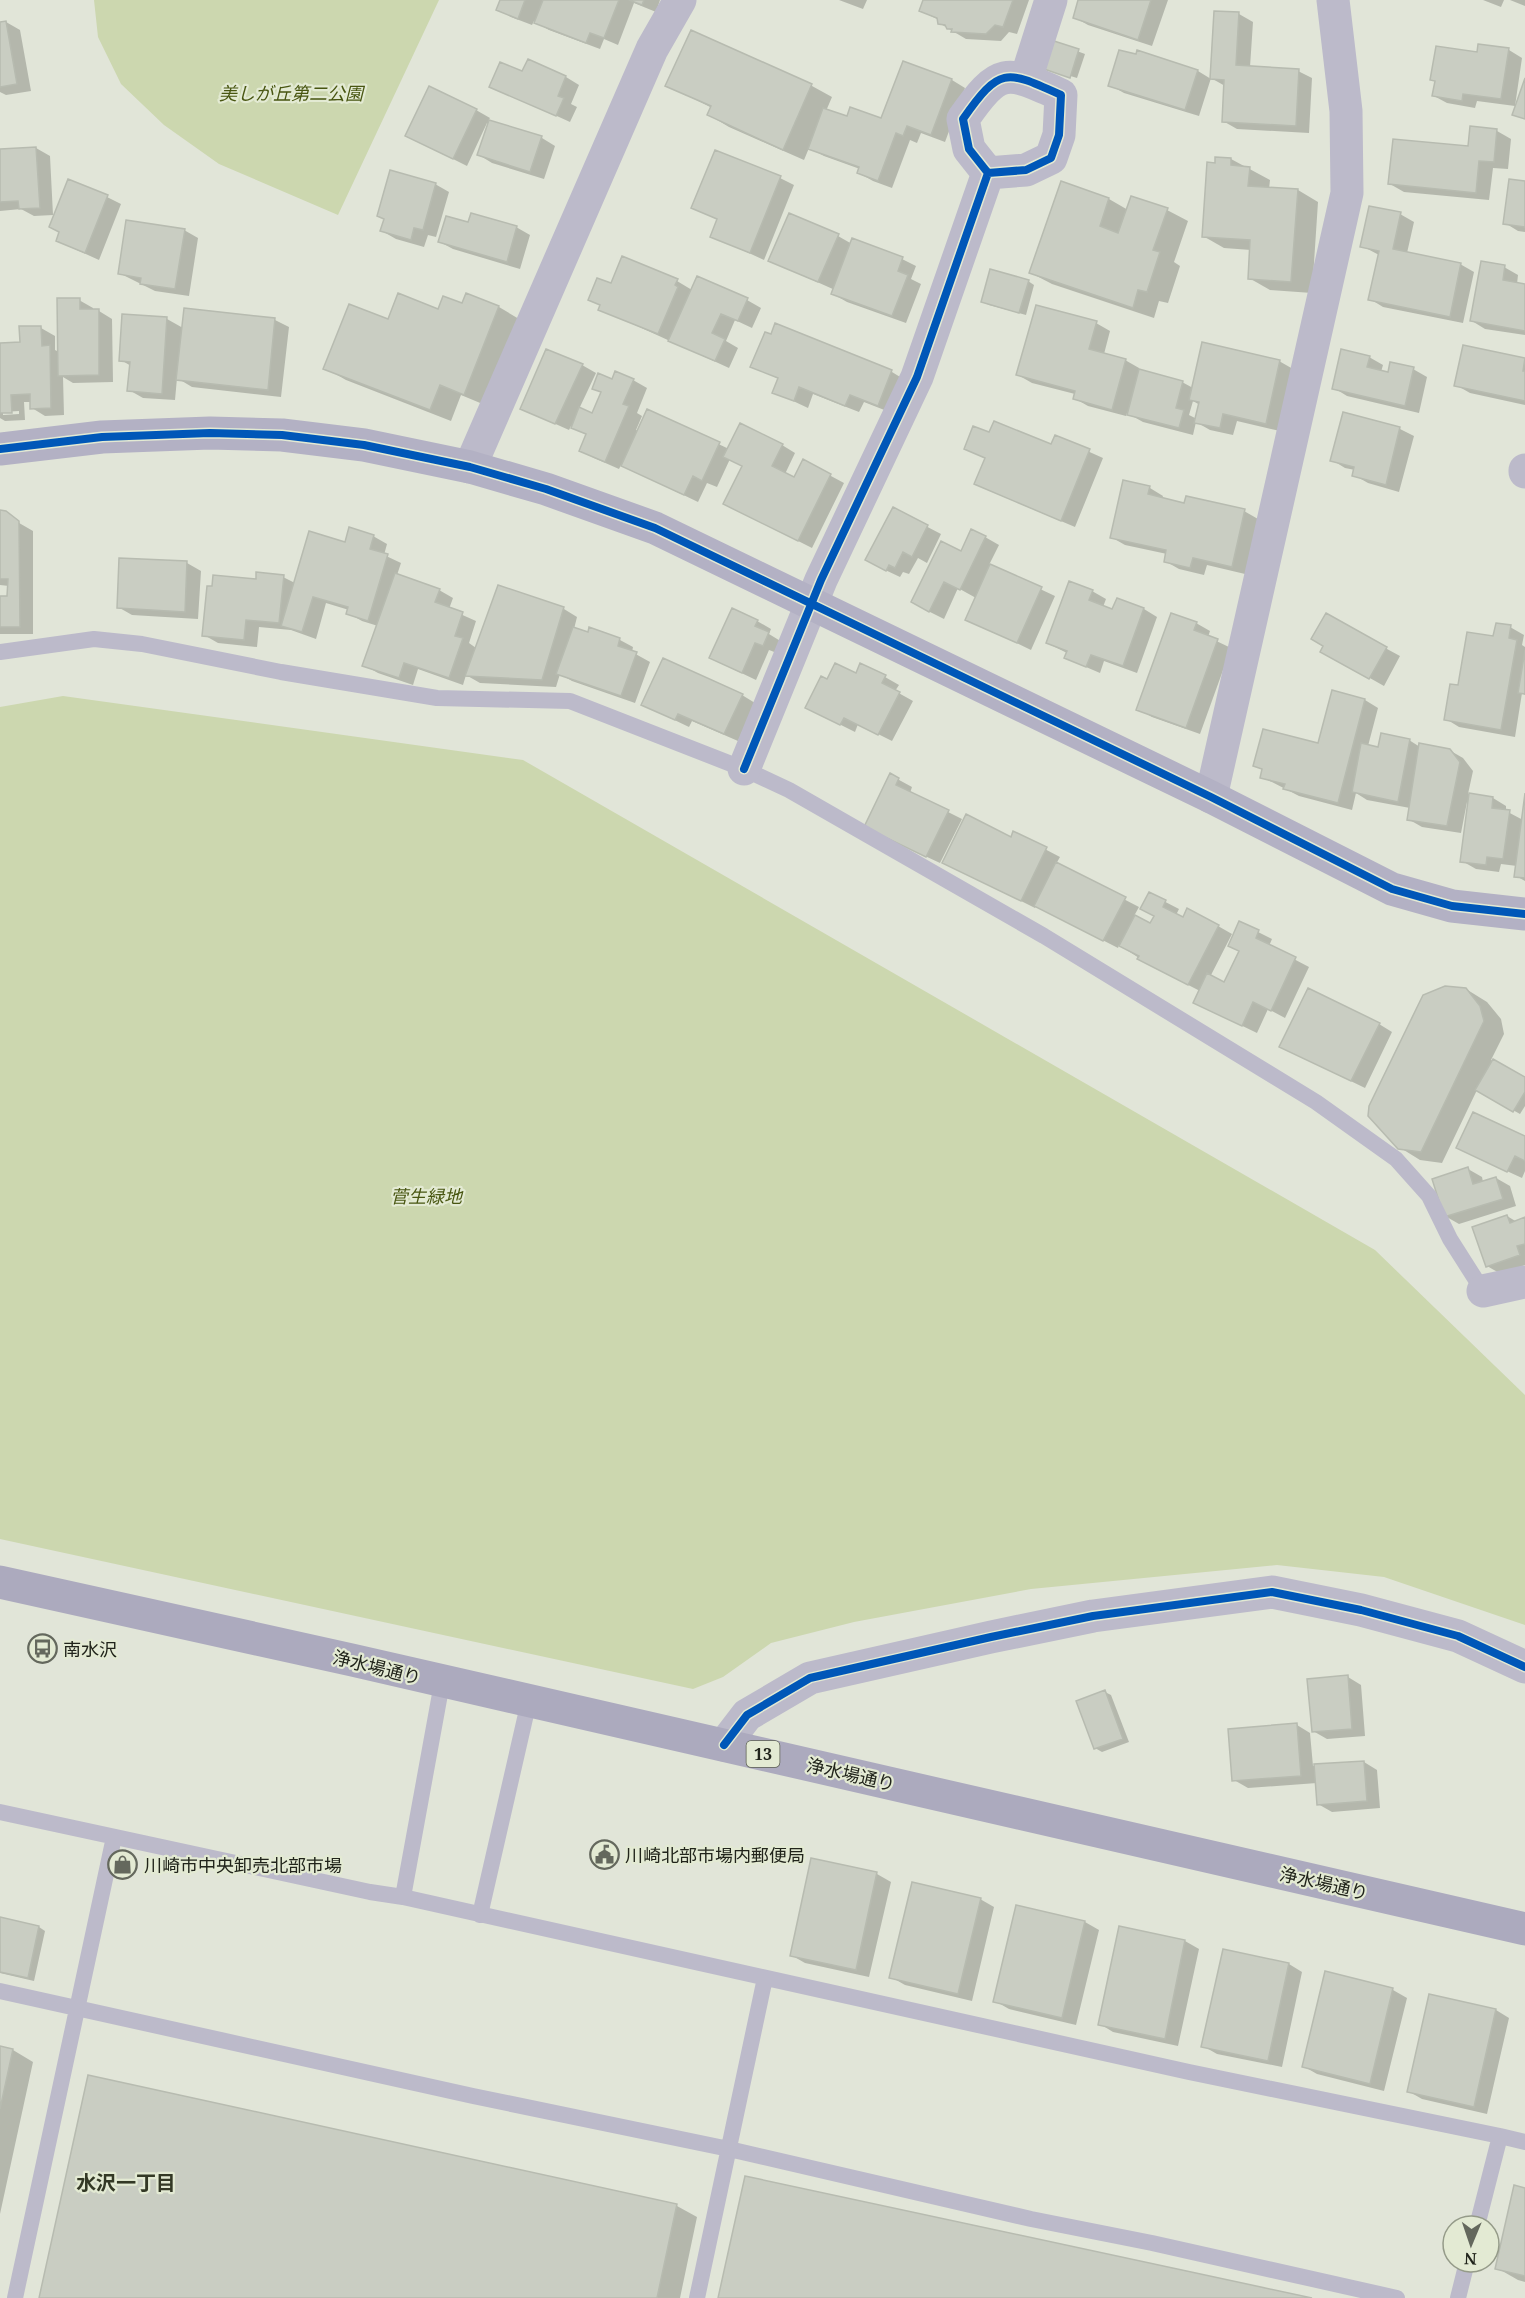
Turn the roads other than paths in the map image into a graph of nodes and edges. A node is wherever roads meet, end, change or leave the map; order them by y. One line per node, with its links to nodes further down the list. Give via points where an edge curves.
1 (680, 0): 7 (street, via 652,49)
2 (1051, 0): 4 (street)
3 (1333, 0): 11 (street, via 1346,111 1347,193)
4 (1026, 79): 5 (street, via 1008,75 984,89 963,119 969,149); 5 (street, via 1061,95 1059,135 1051,158 1026,170)
5 (988, 173): 8 (street, via 917,377)
6 (0, 449): 7 (street, via 102,437 282,435 364,445)
7 (470, 466): 8 (street, via 655,528)
8 (812, 604): 10 (street); 11 (street)
9 (0, 652): 10 (lane, via 94,639 142,644 436,698 570,701)
10 (744, 769): 14 (lane, via 789,790 1044,936 1316,1102 1395,1159 1430,1196 1450,1239)
11 (1211, 797): 12 (street, via 1392,889 1452,906)
12 (1525, 914)
13 (1525, 1282): 14 (street)
14 (1483, 1291)
15 (0, 1582): 17 (main road, 浄水場通り / 13)
16 (1525, 1667): 19 (street, via 1458,1636 1361,1610 1272,1593 1093,1616 810,1678 747,1715)
17 (442, 1683): 18 (main road, 浄水場通り / 13); 22 (lane)
18 (529, 1701): 19 (main road, 浄水場通り / 13); 23 (lane)
19 (724, 1745): 24 (main road, 浄水場通り / 13)
20 (0, 1812): 21 (lane)
21 (114, 1838): 22 (lane); 27 (lane)
22 (403, 1897): 23 (lane)
23 (480, 1915): 25 (lane)
24 (1525, 1929)
25 (765, 1978): 28 (lane, via 1201,2075); 30 (lane)
26 (0, 1991): 27 (lane)
27 (77, 2007): 30 (lane); 33 (lane)
28 (1500, 2136): 29 (lane); 31 (lane)
29 (1525, 2142)
30 (729, 2149): 34 (lane); 35 (lane)
31 (1480, 2214)
32 (1464, 2274): 36 (lane)
33 (15, 2298)
34 (697, 2298)
35 (1397, 2298)
36 (1458, 2298)

